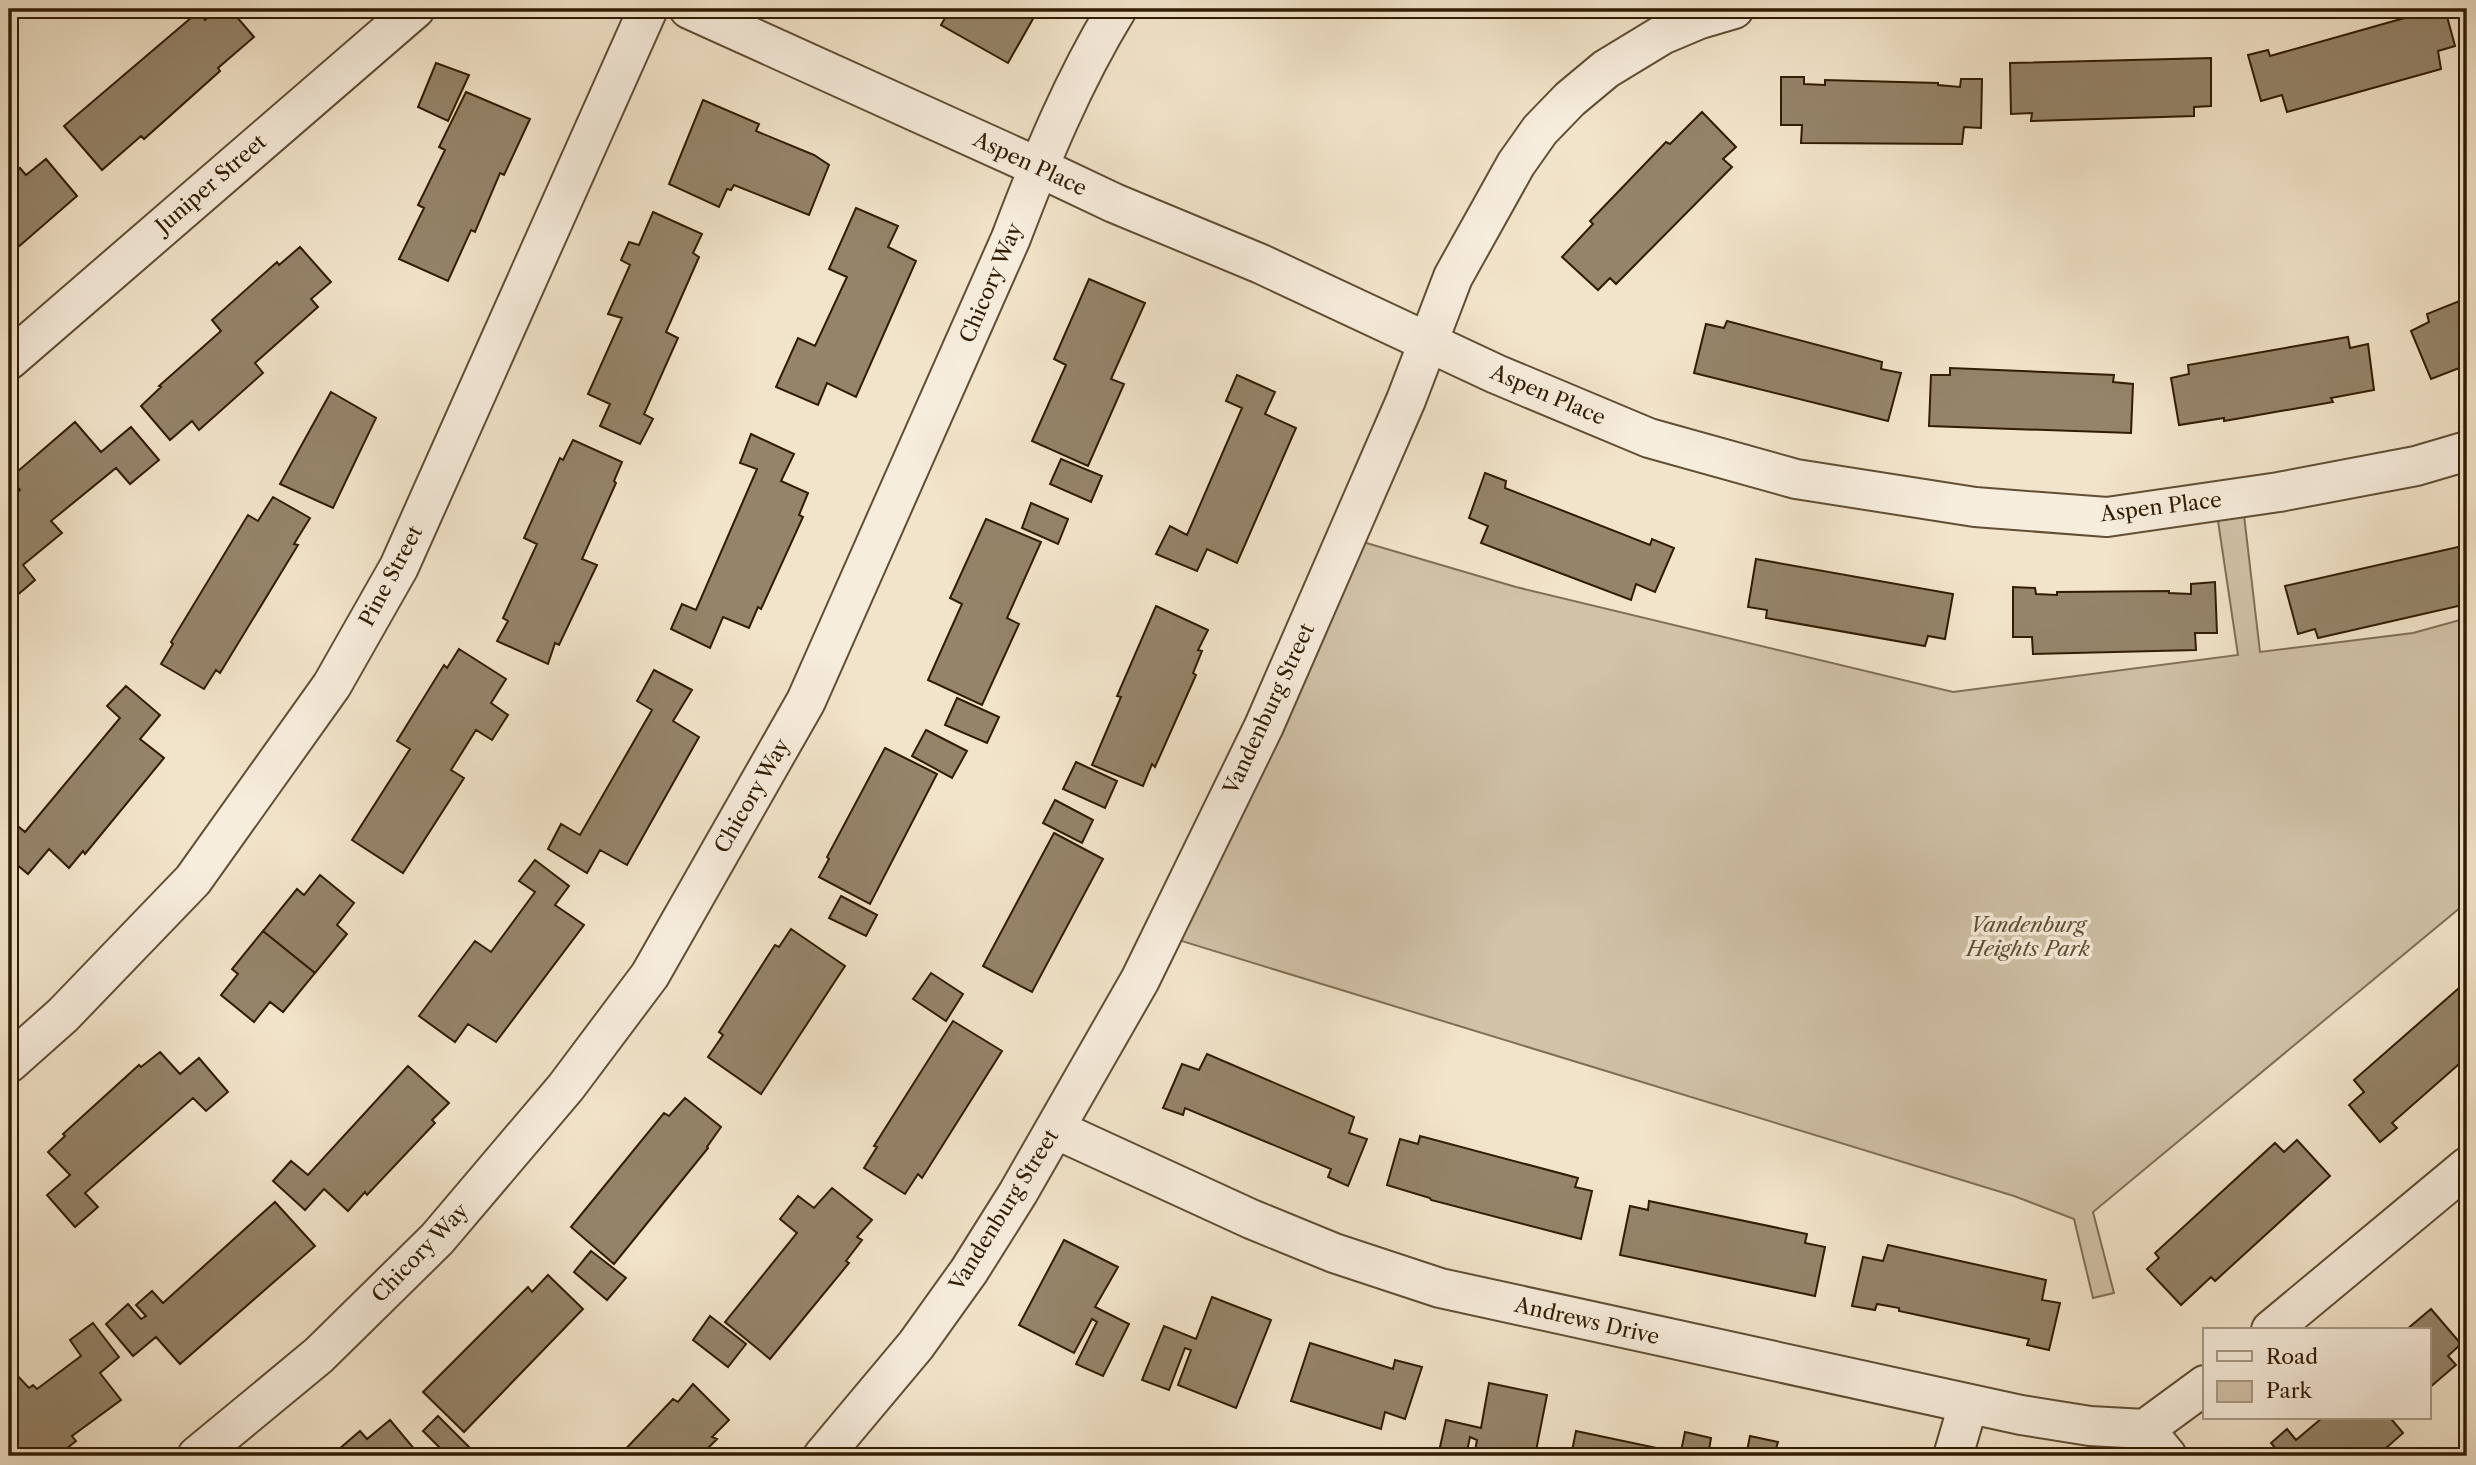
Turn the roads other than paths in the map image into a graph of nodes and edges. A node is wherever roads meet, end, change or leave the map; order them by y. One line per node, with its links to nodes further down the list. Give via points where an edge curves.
1 (415, 9): 8 (street, Juniper Street)
2 (648, 9): 10 (street, Pine Street, via 399,568 332,685 193,880 63,1015)
3 (689, 9): 6 (street, Aspen Place)
4 (1118, 9): 6 (street, Chicory Way, via 1090,53)
5 (1734, 9): 7 (street, Vandenburg Street, via 1700,19 1606,69 1548,122 1516,164 1453,278)
6 (1038, 167): 7 (street, Aspen Place); 17 (street, Chicory Way, via 1011,238 806,701 650,975 566,1087 438,1239 319,1355)
7 (1429, 342): 9 (street, Aspen Place, via 1649,438 1796,479 1975,507 2107,517 2279,492); 11 (street, Vandenburg Street, via 1264,726 1140,980)
8 (9, 360)
9 (2467, 452)
10 (9, 1063)
11 (1055, 1129): 15 (street, Andrews Drive, via 1251,1219 1440,1288); 18 (street, Vandenburg Street, via 938,1314)
12 (2467, 1167): 13 (street)
13 (2273, 1328)
14 (2203, 1387): 16 (street)
15 (1968, 1405): 16 (street, Andrews Drive, via 2090,1426); 19 (street)
16 (2156, 1443)
17 (197, 1456)
18 (823, 1456)
19 (1953, 1456)

